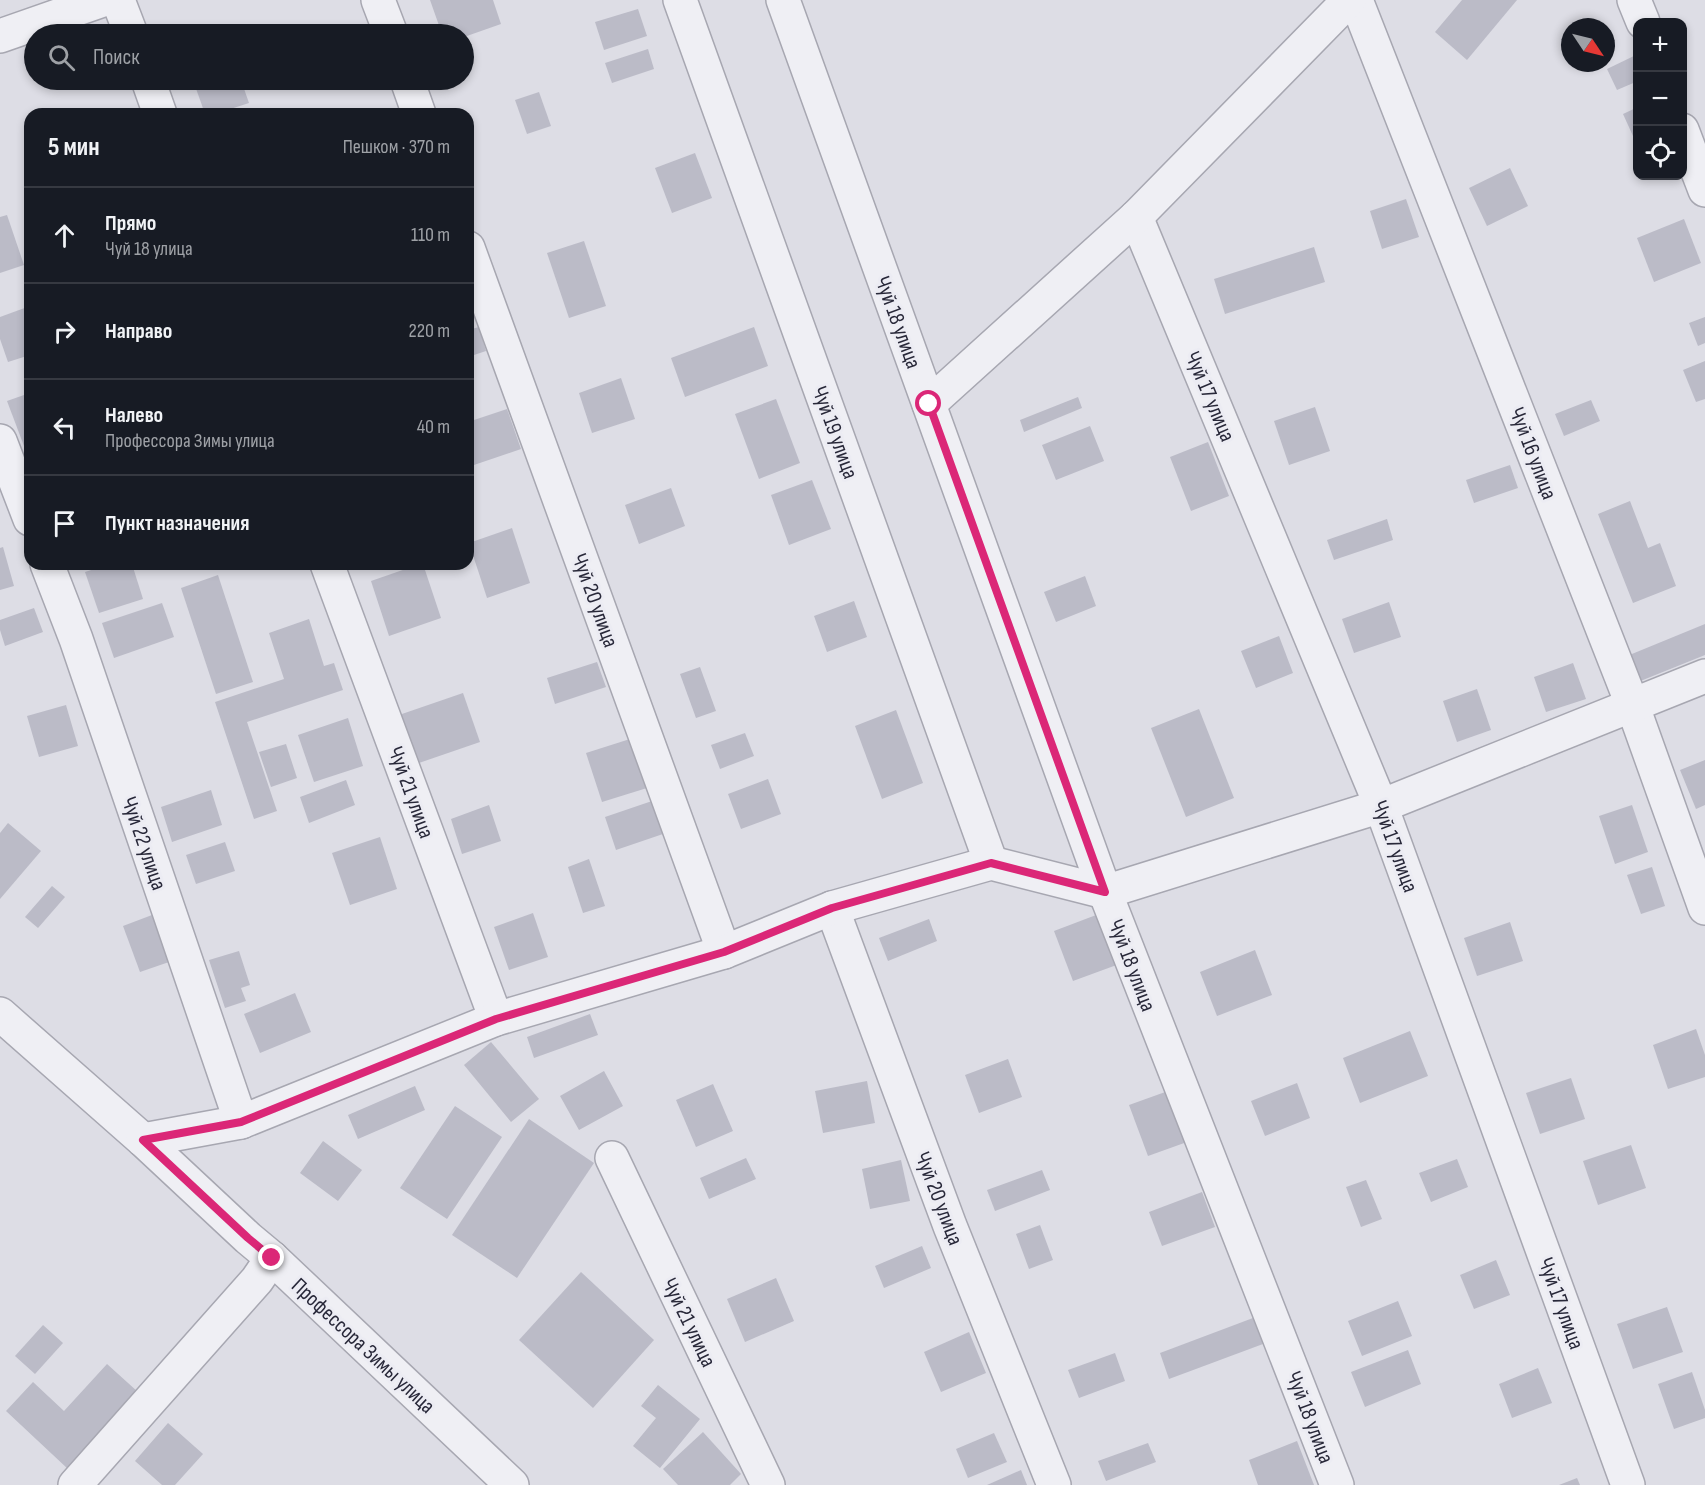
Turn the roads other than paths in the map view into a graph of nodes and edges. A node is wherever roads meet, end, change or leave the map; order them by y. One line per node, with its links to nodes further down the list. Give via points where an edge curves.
1 (103, 0): 10 (street)
2 (118, 0): 11 (street)
3 (378, 0): 12 (street)
4 (680, 0): 31 (street, Чуй 19 улица)
5 (783, 0): 23 (street, Чуй 18 улица)
6 (1349, 0): 21 (street)
7 (1356, 0): 29 (street, Чуй 16 улица)
8 (1634, 0): 9 (street)
9 (1641, 18)
10 (34, 24)
11 (127, 24)
12 (387, 24)
13 (24, 28): 14 (street)
14 (0, 36)
15 (152, 90): 17 (street)
16 (411, 90): 18 (street)
17 (158, 108)
18 (417, 108)
19 (1687, 141): 20 (street)
20 (1705, 190)
21 (1137, 217): 23 (street); 30 (street, Чуй 17 улица)
22 (474, 264): 35 (street, Чуй 20 улица)
23 (929, 404): 32 (street, Чуй 18 улица)
24 (0, 441): 25 (street)
25 (24, 503)
26 (49, 570): 38 (street, Чуй 22 улица)
27 (329, 570): 37 (street, Чуй 21 улица)
28 (1705, 676): 29 (street)
29 (1632, 704): 30 (street); 34 (street, Чуй 16 улица)
30 (1381, 806): 32 (street); 47 (street, Чуй 17 улица)
31 (991, 863): 32 (street); 33 (street)
32 (1105, 892): 46 (street, Чуй 18 улица)
33 (832, 908): 35 (street); 45 (street, Чуй 20 улица, via 950,1226)
34 (1705, 908)
35 (724, 952): 37 (street)
36 (0, 1014): 39 (street, Профессора Зимы улица)
37 (496, 1019): 38 (street)
38 (241, 1122): 39 (street)
39 (143, 1140): 41 (street, Профессора Зимы улица)
40 (612, 1158): 44 (street, Чуй 21 улица)
41 (272, 1258): 42 (street); 43 (street, Профессора Зимы улица)
42 (75, 1485)
43 (512, 1485)
44 (768, 1485)
45 (1054, 1485)
46 (1338, 1485)
47 (1628, 1485)

